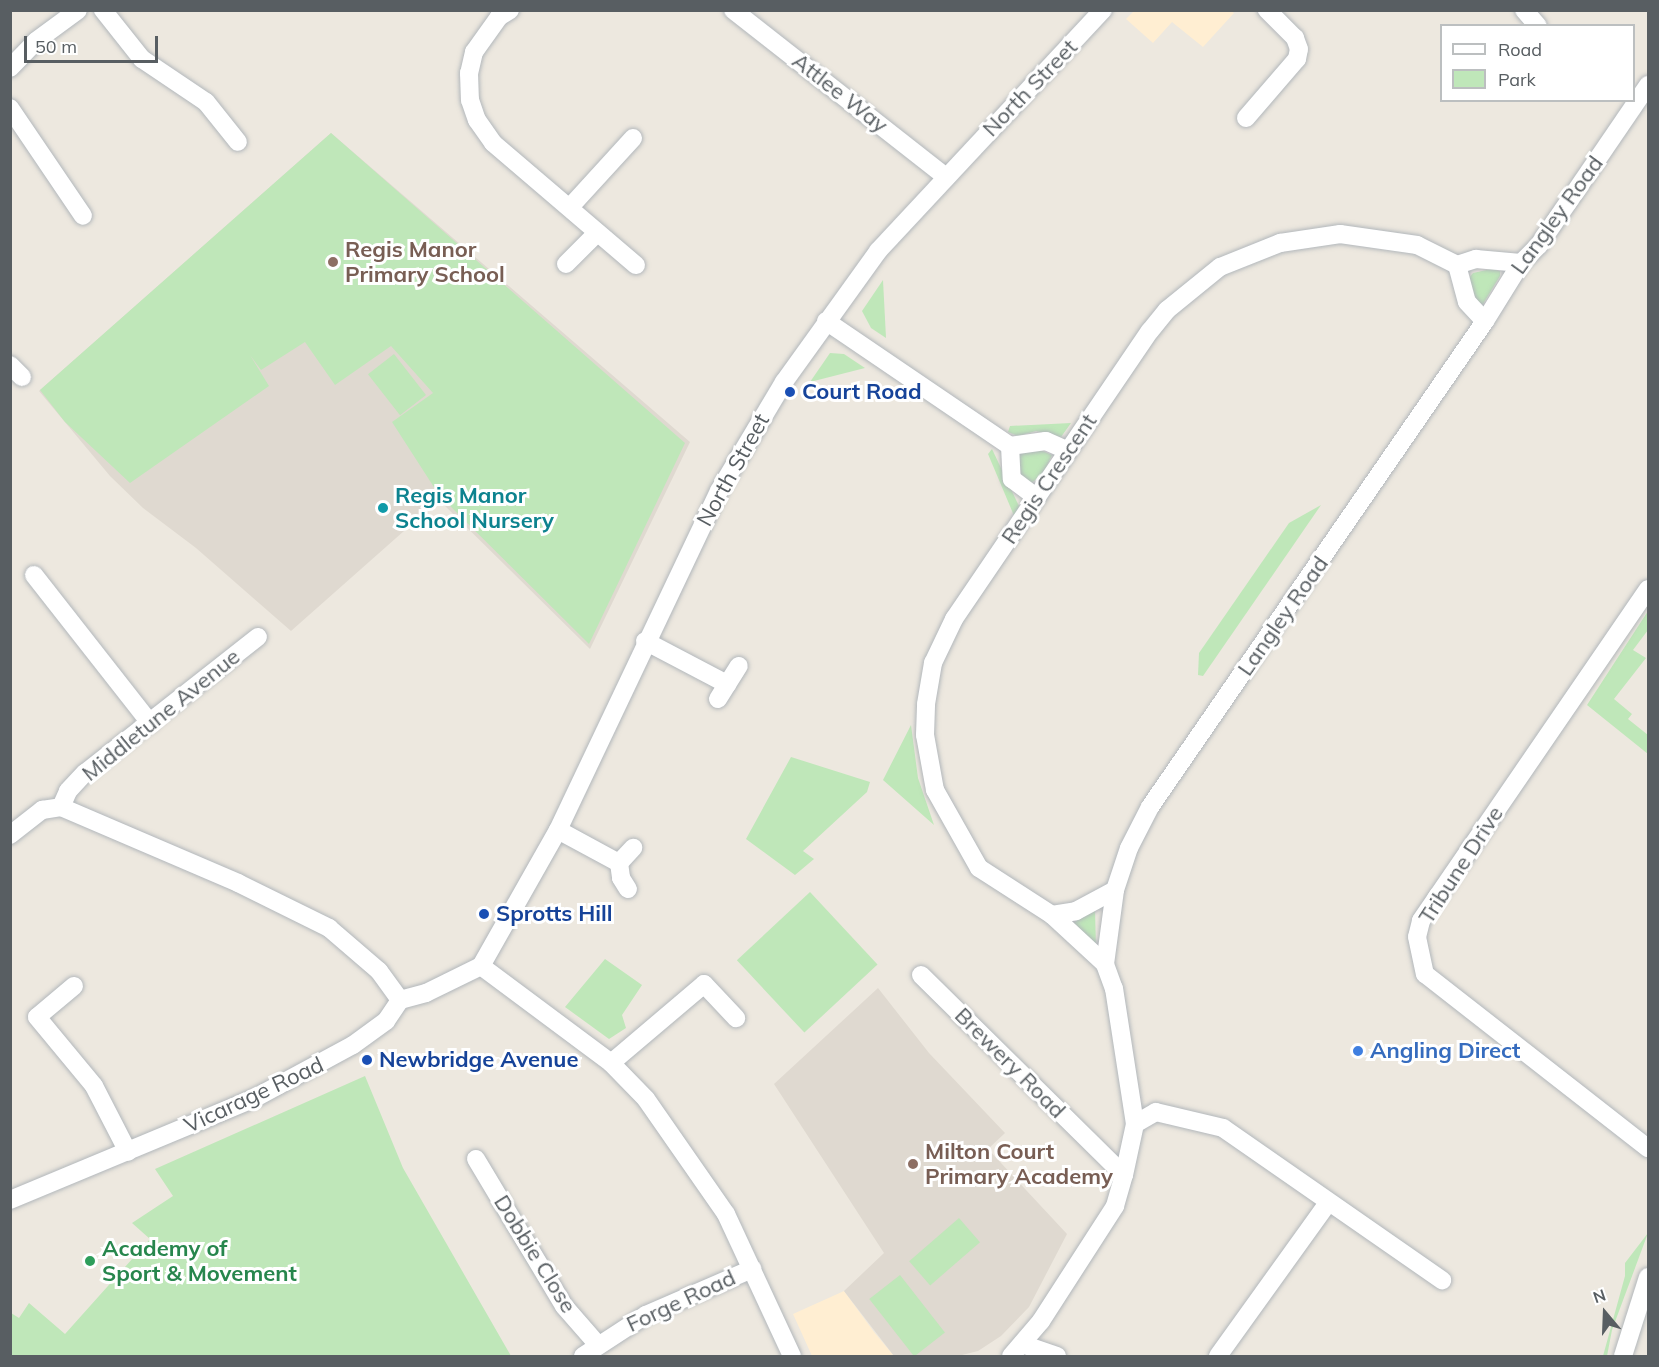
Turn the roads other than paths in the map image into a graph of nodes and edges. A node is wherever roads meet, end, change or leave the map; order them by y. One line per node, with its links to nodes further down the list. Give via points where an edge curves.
1 (78, 10): 9 (street)
2 (103, 10): 14 (street, via 142,59 206,102)
3 (510, 10): 16 (street, via 499,17 474,52 469,73 470,100 477,120 493,143)
4 (734, 10): 15 (street, Attlee Way)
5 (1103, 10): 15 (street, North Street)
6 (1267, 10): 12 (street, via 1295,38 1299,49 1297,59)
7 (1524, 10): 8 (street)
8 (1536, 24)
9 (10, 68)
10 (1634, 102): 19 (street, Langley Road, via 1539,245)
11 (10, 108): 17 (street)
12 (1246, 118)
13 (633, 138): 16 (street)
14 (238, 142)
15 (946, 177): 23 (street, North Street, via 878,251)
16 (571, 206): 18 (street)
17 (83, 216)
18 (597, 233): 20 (street); 21 (street)
19 (1521, 263): 22 (street, via 1476,259); 24 (street, Langley Road)
20 (566, 264)
21 (636, 265)
22 (1457, 265): 24 (street, via 1467,302); 26 (street, Regis Crescent, via 1417,245 1340,234 1280,243 1241,255 1167,310)
23 (826, 321): 25 (street); 31 (street, North Street, via 735,461)
24 (1485, 321): 40 (street, Langley Road, via 1150,807 1129,848)
25 (1010, 446): 26 (street, via 1046,441); 27 (street, via 1012,479)
26 (1068, 451): 27 (street, Regis Crescent)
27 (1037, 498): 41 (street, Regis Crescent, via 939,645 929,681 925,735 935,790 979,868)
28 (34, 575): 33 (street)
29 (1648, 589): 50 (street, Tribune Drive, via 1421,921 1417,937 1425,974)
30 (258, 637): 33 (street, Middletune Avenue)
31 (645, 642): 32 (street, via 722,691); 35 (street, North Street)
32 (739, 666)
33 (150, 723): 34 (street, Middletune Avenue, via 86,773 68,791)
34 (61, 807): 36 (street, via 42,810); 46 (street, via 329,928 379,971)
35 (558, 830): 38 (street); 43 (street, North Street)
36 (10, 835)
37 (633, 848): 38 (street)
38 (619, 863): 39 (street, via 621,878)
39 (628, 889)
40 (1115, 890): 41 (street, via 1076,911); 42 (street, Langley Road)
41 (1052, 915): 42 (street, Regis Crescent)
42 (1105, 964): 49 (street, Langley Road, via 1114,989)
43 (481, 966): 46 (street, via 426,993); 48 (street)
44 (921, 975): 53 (street, Brewery Road)
45 (74, 986): 51 (street, via 37,1017 94,1086)
46 (400, 1000): 51 (street, Vicarage Road, via 375,1030 329,1060 255,1098)
47 (736, 1018): 48 (street, via 704,984)
48 (611, 1063): 56 (street, via 646,1100 704,1178)
49 (1135, 1124): 53 (street, Langley Road); 55 (street, via 1156,1112 1197,1118 1223,1128)
50 (1648, 1148)
51 (128, 1152): 54 (street, Vicarage Road)
52 (476, 1159): 59 (street, Dobbie Close, via 564,1306)
53 (1124, 1175): 60 (street, Langley Road, via 1115,1206)
54 (10, 1200)
55 (1328, 1203): 58 (street); 64 (street)
56 (752, 1269): 59 (street, Forge Road, via 646,1315); 62 (street)
57 (1648, 1277): 65 (street)
58 (1442, 1280)
59 (598, 1345): 61 (street, Forge Road)
60 (1017, 1350): 63 (street)
61 (584, 1356)
62 (792, 1356)
63 (1057, 1356)
64 (1218, 1356)
65 (1623, 1356)

